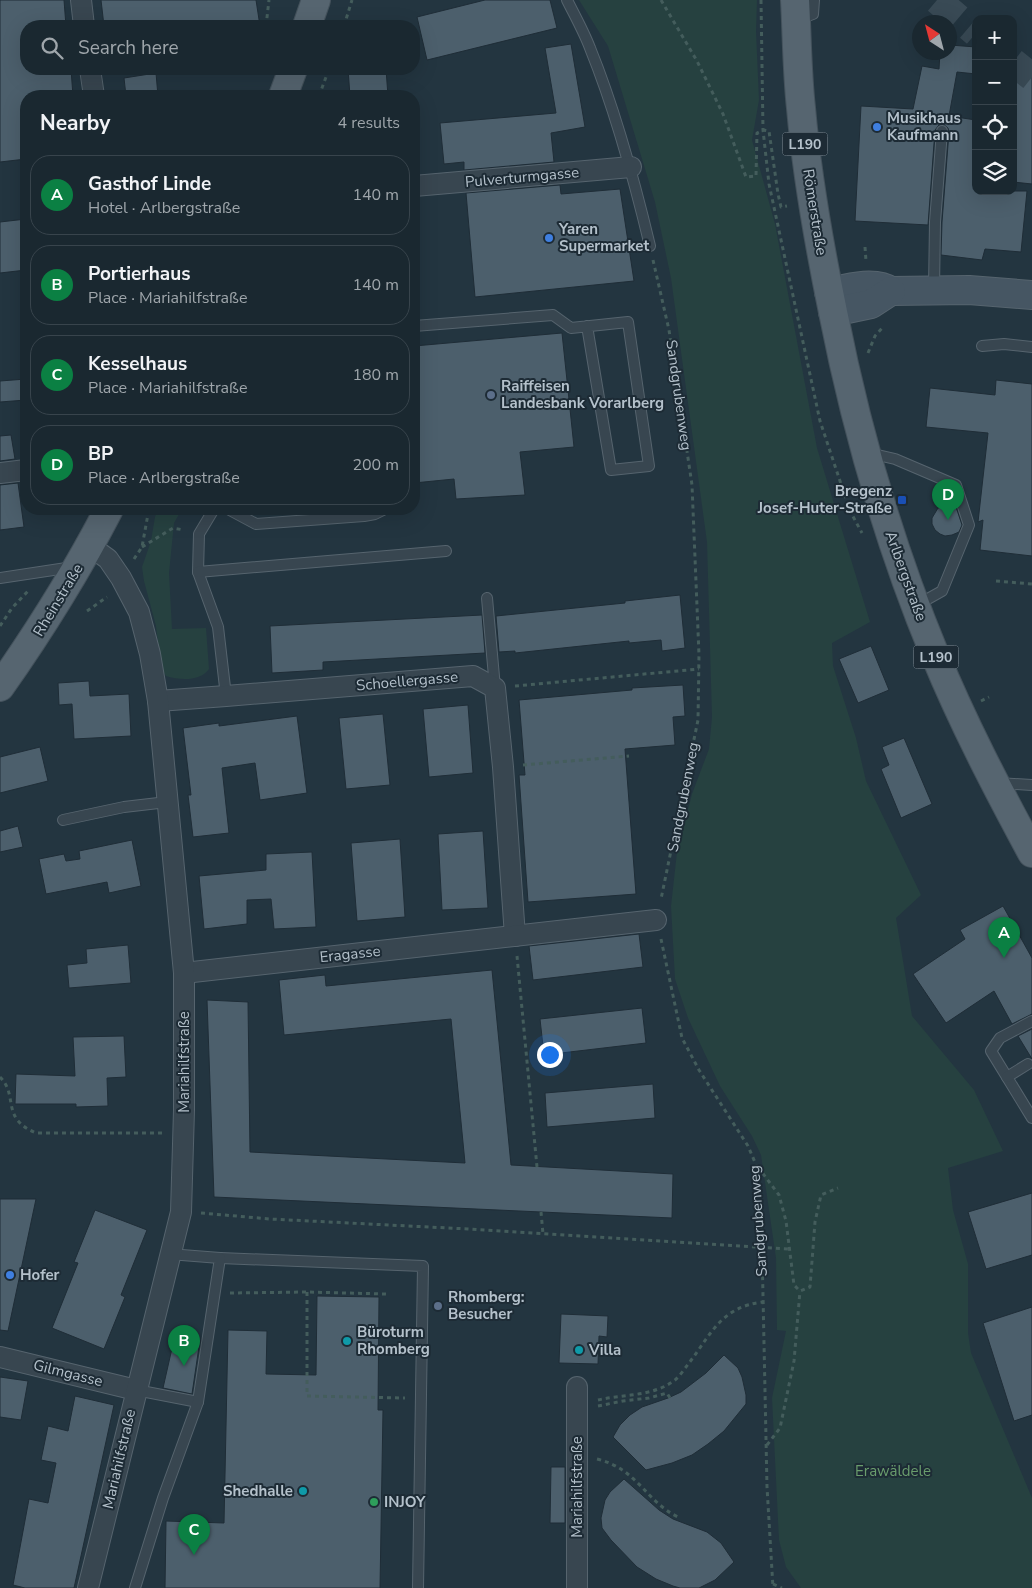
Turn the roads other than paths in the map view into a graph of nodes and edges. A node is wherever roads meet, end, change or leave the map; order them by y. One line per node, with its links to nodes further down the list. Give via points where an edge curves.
1 (81, 0): 6 (street)
2 (316, 0): 7 (main road)
3 (567, 0): 13 (lane, via 590,46)
4 (814, 0): 5 (lane, Römerstraße, via 813,14)
5 (796, 10): 18 (main road, Römerstraße / L190, via 800,106 810,190)
6 (83, 20)
7 (309, 20)
8 (91, 75): 10 (street)
9 (291, 75): 11 (main road)
10 (93, 90)
11 (285, 90)
12 (942, 130): 16 (lane)
13 (631, 167): 14 (street, Pulverturmgasse); 15 (lane)
14 (420, 184)
15 (650, 246)
16 (934, 291): 17 (main road); 18 (main road, via 891,292 871,304)
17 (1032, 295)
18 (831, 302): 23 (main road, Arlbergstraße / L190)
19 (420, 326): 20 (lane, via 553,315 571,328)
20 (587, 326): 20 (lane, via 610,470 649,466 628,322)
21 (982, 346): 22 (lane)
22 (1032, 347)
23 (865, 452): 35 (main road, Arlbergstraße / L190); 35 (lane, via 895,459 956,486 964,509 969,525 949,578 942,591)
24 (20, 471): 25 (street)
25 (0, 473)
26 (106, 515): 31 (main road, Rheinstraße)
27 (210, 515): 32 (lane, via 199,534)
28 (239, 515): 29 (lane, via 256,524)
29 (370, 515)
30 (446, 551): 32 (lane)
31 (84, 557): 33 (lane); 36 (main road, Rheinstraße); 39 (street, Mariahilfstraße, via 108,559 140,612)
32 (198, 572): 38 (lane, via 218,627)
33 (0, 578)
34 (487, 598): 37 (lane)
35 (916, 606): 40 (main road, Arlbergstraße / L190, via 935,656)
36 (0, 687)
37 (495, 688): 38 (street, Schoellergasse, via 473,676); 46 (street)
38 (226, 696): 39 (street, Schoellergasse)
39 (158, 700): 42 (street, Mariahilfstraße)
40 (994, 782): 41 (lane); 44 (main road, Arlbergstraße / L190)
41 (1032, 785)
42 (167, 802): 43 (lane); 47 (street, Mariahilfstraße)
43 (63, 820)
44 (1032, 853)
45 (656, 920): 46 (street, Eragasse)
46 (516, 936): 47 (street, Eragasse)
47 (184, 972): 52 (street, Mariahilfstraße, via 181,1212)
48 (1032, 1021): 50 (lane, via 1000,1038 991,1051)
49 (1028, 1064): 50 (lane)
50 (1007, 1077): 51 (lane)
51 (1032, 1118)
52 (169, 1254): 53 (lane); 55 (street, Mariahilfstraße)
53 (220, 1258): 57 (lane); 60 (lane, via 423,1266)
54 (0, 1357): 55 (street, Gilmgasse)
55 (136, 1390): 57 (lane); 58 (street, Mariahilfstraße)
56 (577, 1395): 61 (street, Mariahilfstraße)
57 (198, 1402): 59 (lane)
58 (88, 1588)
59 (135, 1588)
60 (418, 1588)
61 (576, 1588)

